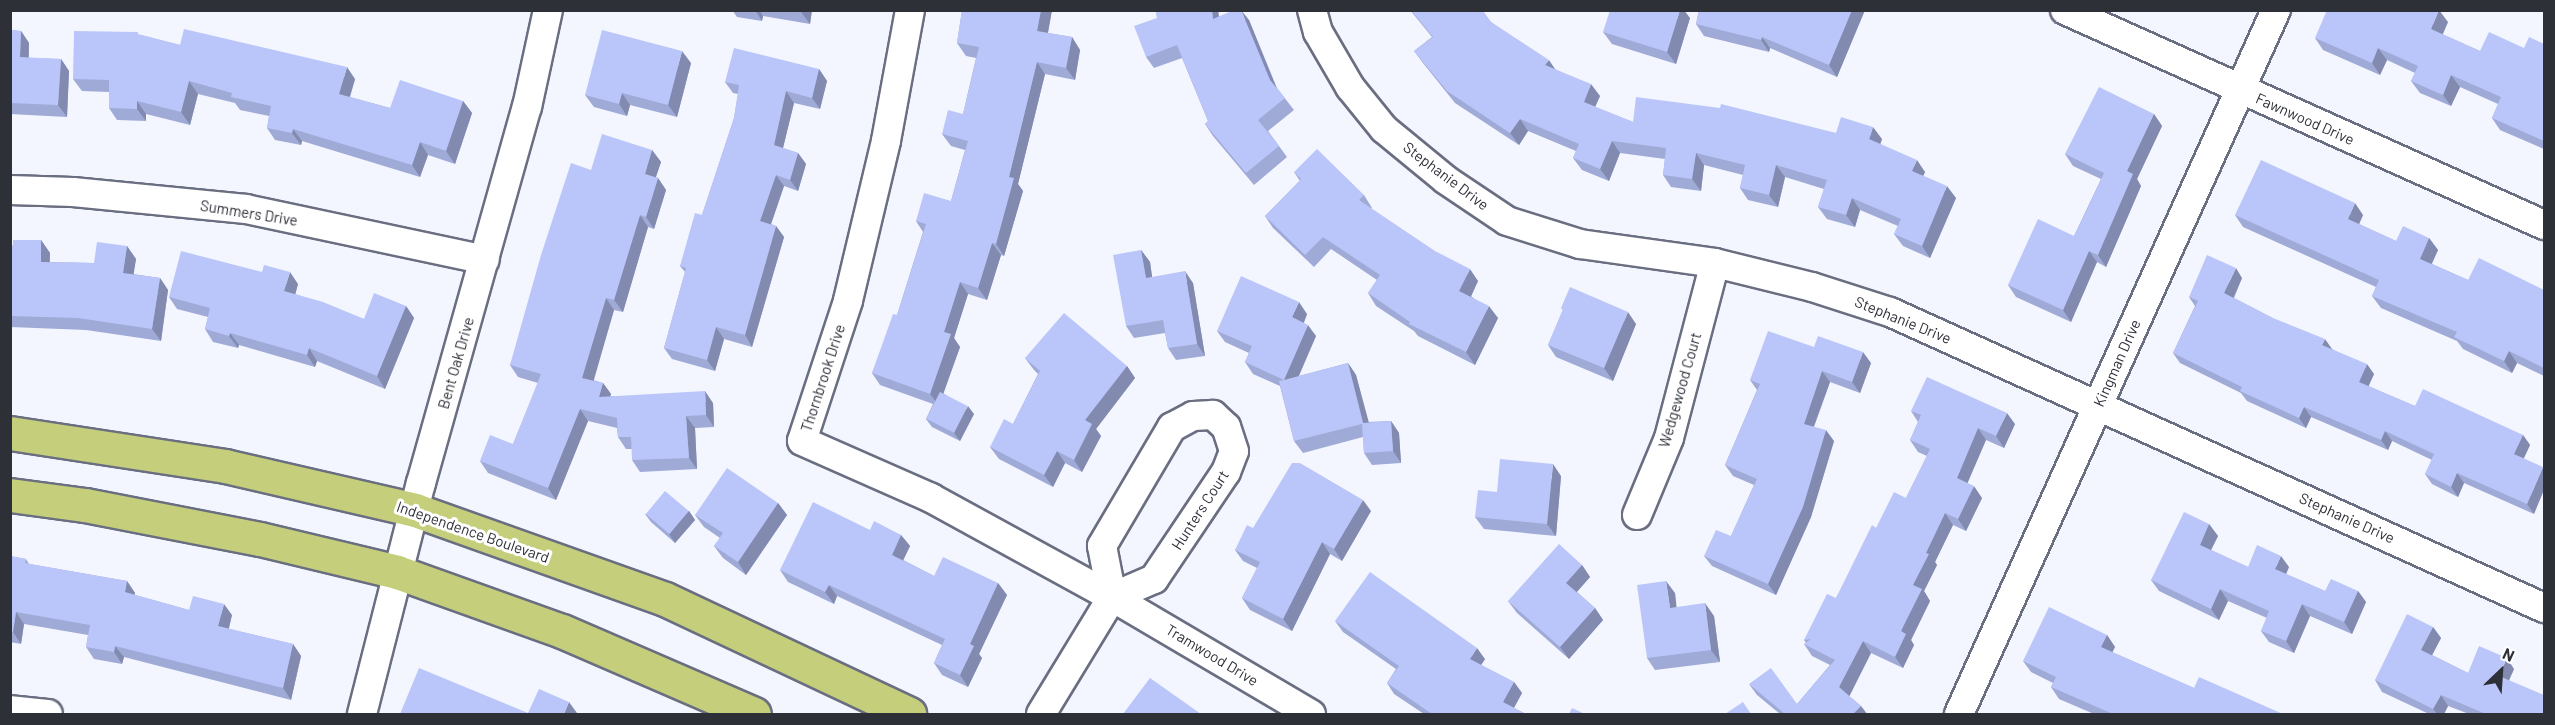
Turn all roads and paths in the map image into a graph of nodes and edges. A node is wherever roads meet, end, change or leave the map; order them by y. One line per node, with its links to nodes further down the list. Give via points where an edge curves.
1 (548, 10): 9 (street, Bent Oak Drive, via 527,107)
2 (910, 10): 17 (street, Thornbrook Drive, via 886,141 848,301 802,441 931,498)
3 (1312, 10): 10 (street, Stephanie Drive, via 1318,32 1350,87 1384,129 1446,180 1507,220 1580,244)
4 (2066, 10): 6 (street, Fawnwood Drive)
5 (2276, 10): 6 (street, Kingman Drive)
6 (2240, 90): 8 (street, Fawnwood Drive); 11 (street, Kingman Drive)
7 (10, 190): 9 (street, Summers Drive, via 73,192 246,209)
8 (2544, 225)
9 (485, 260): 14 (street, Bent Oak Drive)
10 (1715, 263): 11 (street, Stephanie Drive, via 1812,287 1890,312); 15 (street, Wedgewood Court, via 1669,438)
11 (2098, 405): 18 (street, Stephanie Drive); 26 (street, Kingman Drive)
12 (10, 433): 14 (main road, Independence Boulevard, via 225,466)
13 (10, 495): 16 (main road, via 85,505 260,539)
14 (415, 510): 16 (street, Bent Oak Drive); 23 (main road, Independence Boulevard, via 665,599)
15 (1637, 515)
16 (397, 572): 21 (street, Bent Oak Drive); 22 (main road, via 562,631)
17 (1112, 597): 17 (street, Hunters Court, via 1102,546 1172,427 1193,416 1213,415 1226,427 1234,451 1226,472 1154,579); 24 (street); 25 (street, Tramwood Drive)
18 (2544, 608)
19 (10, 710): 20 (street)
20 (48, 714)
21 (362, 714)
22 (754, 714)
23 (909, 714)
24 (1041, 714)
25 (1311, 714)
26 (1959, 714)

